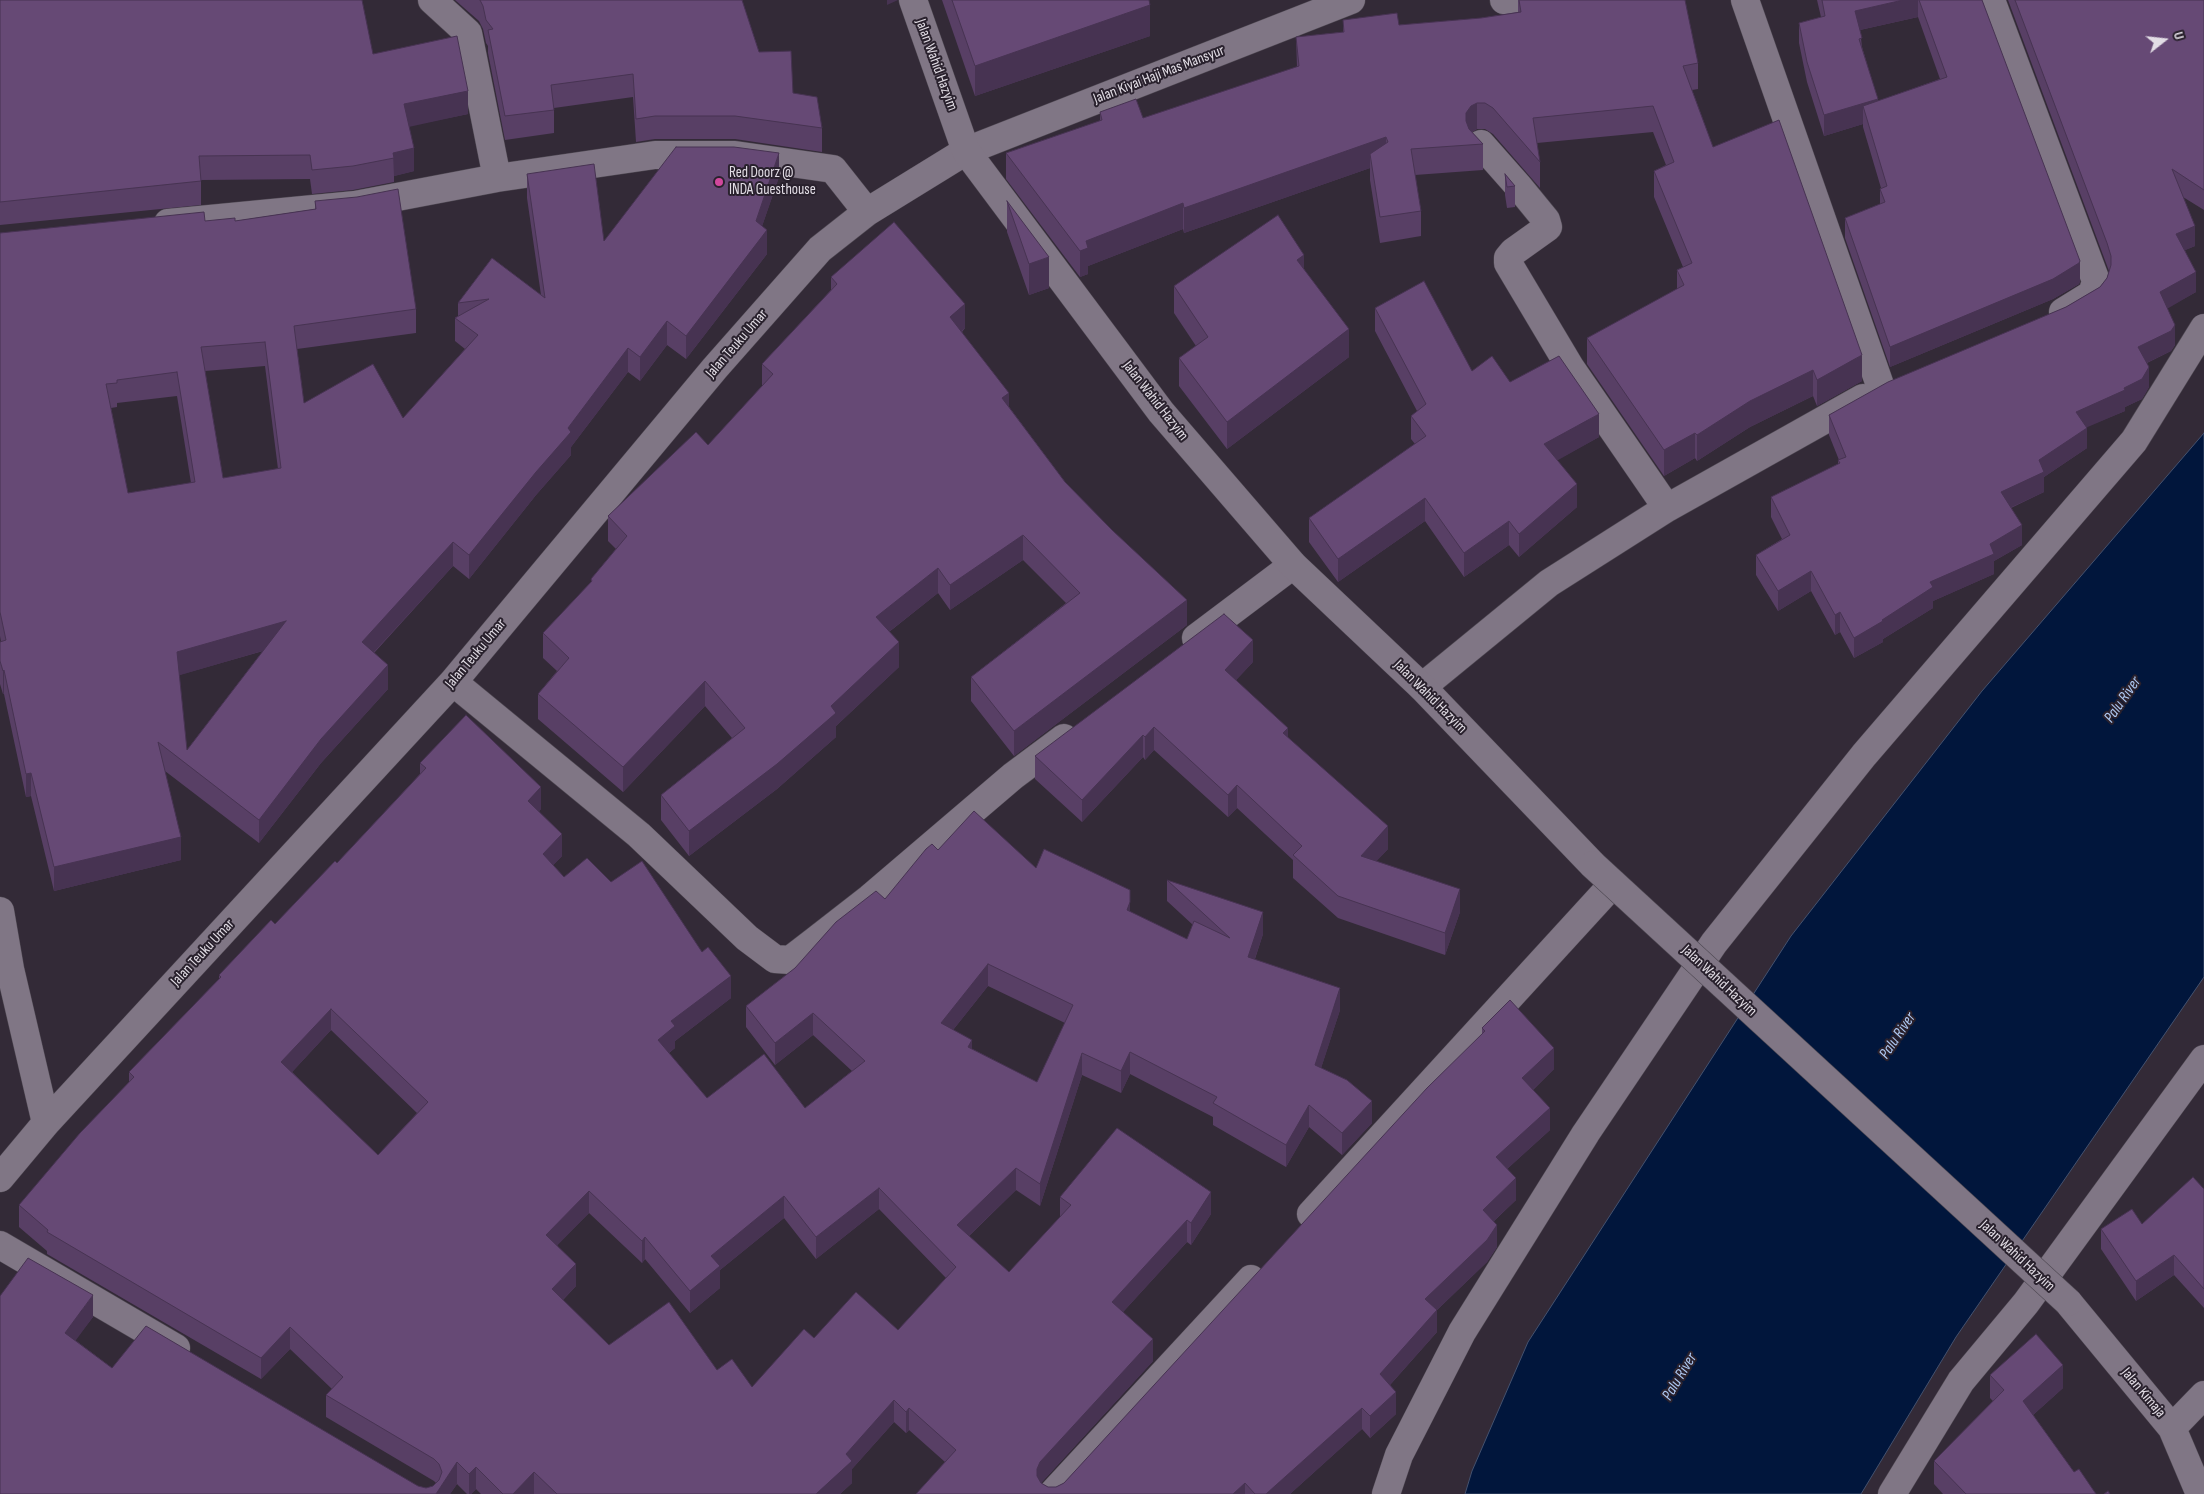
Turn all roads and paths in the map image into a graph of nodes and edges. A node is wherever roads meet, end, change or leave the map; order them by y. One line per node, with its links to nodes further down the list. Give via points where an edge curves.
1 (432, 0): 10 (street, via 468,33)
2 (912, 0): 9 (street, Jalan Wahid Hazyim)
3 (1351, 0): 9 (street, Jalan Kiyai Haji Mas Mansyur)
4 (1504, 0): 5 (street, via 1536,3)
5 (1567, 0)
6 (1745, 0): 16 (street)
7 (1991, 0): 13 (street, via 2096,281 2092,294)
8 (1481, 144): 17 (street, via 1548,227 1513,252 1508,263 1570,367)
9 (966, 151): 11 (street, Jalan Teuku Umar); 18 (street, Jalan Wahid Hazyim, via 1161,412)
10 (497, 178): 11 (street, via 656,154 735,155 833,169); 12 (street, via 356,204)
11 (866, 212): 20 (street, Jalan Teuku Umar, via 820,249 684,405)
12 (147, 225)
13 (2042, 321)
14 (2204, 328): 36 (street, via 2134,441 1864,755 1714,943 1586,1133 1462,1332 1399,1455)
15 (1908, 376): 16 (street)
16 (1881, 388): 17 (street)
17 (1667, 508): 21 (street, via 1550,583)
18 (1293, 565): 19 (street); 21 (street, Jalan Wahid Hazyim)
19 (1176, 653)
20 (453, 682): 22 (street, via 639,835 747,938 775,960 790,960 870,898 1014,776); 26 (street, Jalan Teuku Umar)
21 (1422, 687): 23 (street, Jalan Wahid Hazyim, bridge)
22 (1083, 724)
23 (1613, 884): 28 (street); 31 (street, Jalan Wahid Hazyim, bridge)
24 (0, 911): 26 (street, via 10,969)
25 (2204, 1059): 37 (street, via 2026,1303 1961,1381)
26 (46, 1123): 27 (street, Jalan Teuku Umar)
27 (0, 1178)
28 (1293, 1234)
29 (0, 1245): 32 (street)
30 (1266, 1262): 35 (street)
31 (2068, 1302): 34 (street, Jalan Kimaja)
32 (196, 1360)
33 (2204, 1395): 34 (street)
34 (2172, 1428): 38 (street, Jalan Kimaja)
35 (1052, 1494)
36 (1386, 1494)
37 (1892, 1494)
38 (2200, 1494)

